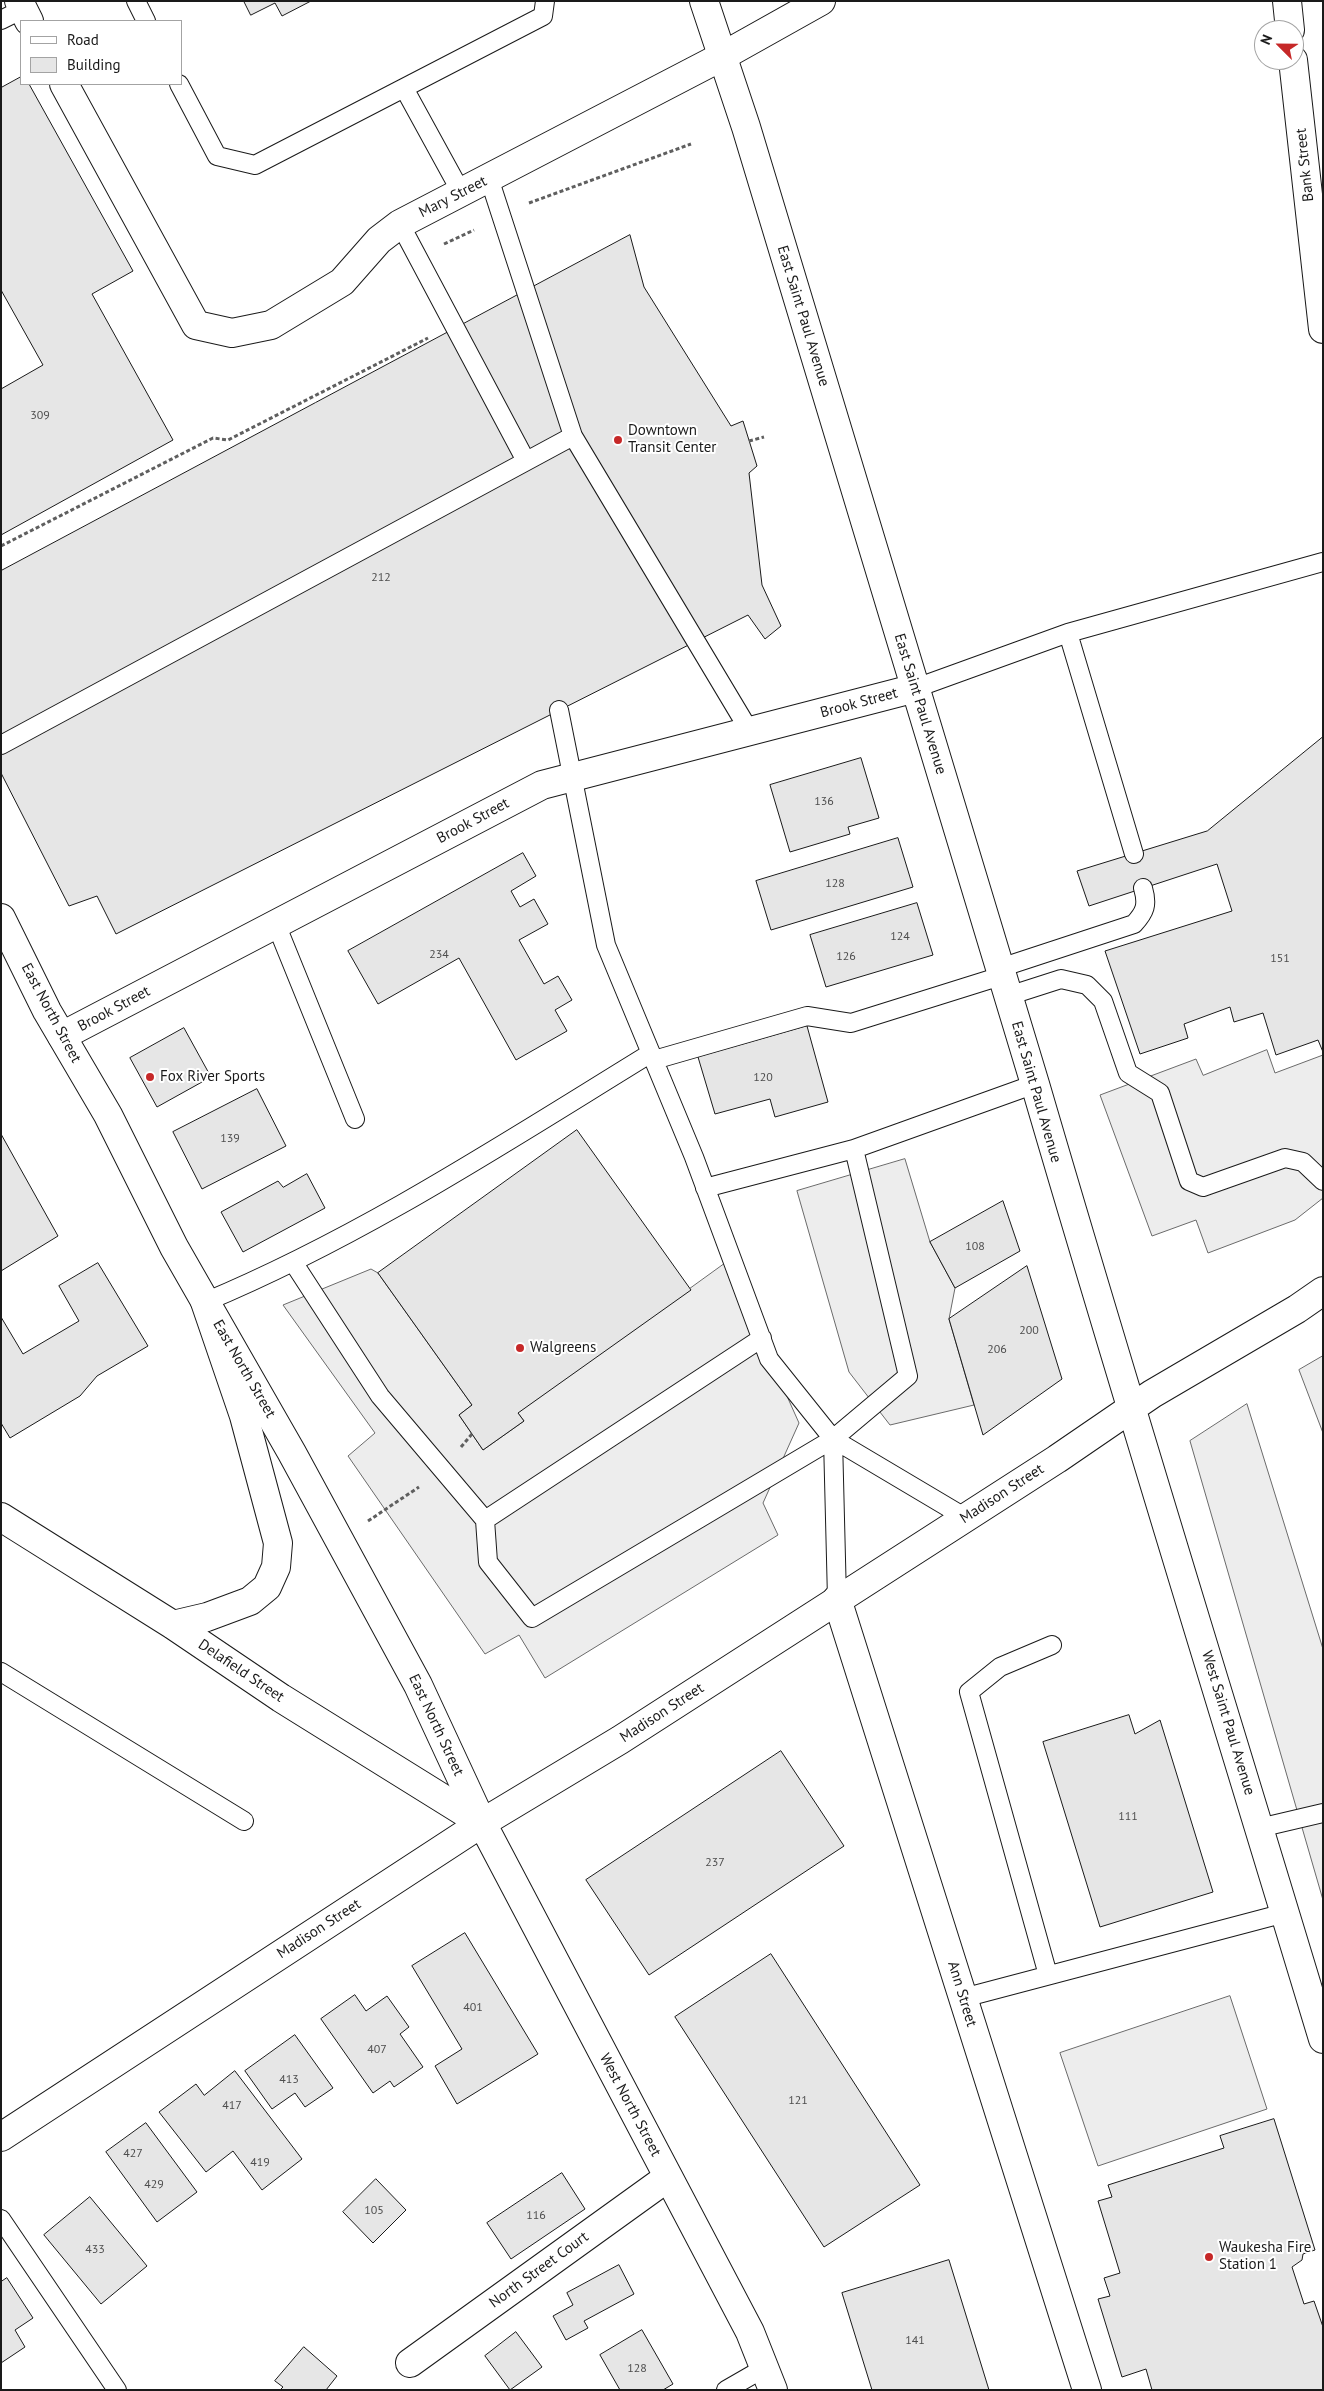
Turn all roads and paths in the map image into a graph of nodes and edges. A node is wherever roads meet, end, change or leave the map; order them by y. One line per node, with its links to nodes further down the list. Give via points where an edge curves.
1 (136, 1): 6 (lane)
2 (546, 1): 12 (lane, via 543,16)
3 (704, 1): 8 (street, East Saint Paul Avenue)
4 (821, 1): 8 (street, Mary Street)
5 (1286, 1): 7 (street)
6 (146, 20)
7 (1289, 20)
8 (722, 57): 14 (street, Mary Street); 28 (street, East Saint Paul Avenue)
9 (1294, 70): 19 (street, Bank Street)
10 (65, 85): 17 (street, Mary Street, via 196,325 232,333 271,325 342,282 379,240)
11 (180, 85): 12 (lane, via 217,156 255,165)
12 (404, 88): 15 (lane)
13 (691, 144): 16 (path, via 537,199)
14 (489, 178): 15 (street, Mary Street); 16 (lane)
15 (461, 192): 17 (street, Mary Street)
16 (501, 216): 18 (path); 21 (lane)
17 (400, 224): 18 (lane)
18 (417, 257): 24 (lane)
19 (1323, 329)
20 (431, 337): 25 (path, via 228,440 212,438)
21 (573, 436): 24 (lane); 30 (lane)
22 (764, 437): 23 (path)
23 (749, 441)
24 (526, 462): 31 (lane)
25 (1, 546)
26 (1323, 562): 27 (lane)
27 (1068, 633): 28 (lane); 33 (lane)
28 (916, 688): 30 (street, Brook Street); 37 (street, East Saint Paul Avenue)
29 (559, 710): 32 (lane)
30 (749, 730): 32 (street, Brook Street)
31 (1, 745)
32 (572, 776): 36 (street, Brook Street, via 542,785); 39 (lane, via 606,945)
33 (1134, 854)
34 (1143, 888): 37 (lane, via 1145,912 1134,924)
35 (1, 918): 38 (street, East North Street)
36 (276, 924): 38 (street, Brook Street); 41 (lane)
37 (1003, 980): 39 (lane, via 851,1023 807,1016); 40 (street, East Saint Paul Avenue); 43 (lane, via 1061,979 1087,985 1103,1001 1128,1073 1160,1093 1189,1181 1203,1187 1285,1158 1303,1162)
38 (62, 1036): 47 (street, East North Street, via 108,1115)
39 (652, 1056): 44 (lane); 45 (lane, via 420,1195)
40 (1035, 1084): 42 (lane); 49 (street, East Saint Paul Avenue)
41 (355, 1119)
42 (854, 1149): 44 (lane); 50 (lane, via 908,1376)
43 (1323, 1181)
44 (706, 1188): 48 (lane)
45 (293, 1262): 47 (lane); 53 (lane, via 380,1396)
46 (1323, 1291): 49 (street, Madison Street)
47 (205, 1302): 55 (street, via 244,1416 276,1534 276,1567 267,1586 250,1601 208,1617); 60 (street, East North Street, via 418,1684)
48 (762, 1338): 50 (lane, via 769,1359); 53 (lane)
49 (1133, 1407): 52 (street, Madison Street); 61 (street, West Saint Paul Avenue)
50 (833, 1439): 52 (lane); 53 (lane, via 532,1618 488,1562); 54 (lane)
51 (1, 1517): 55 (street, Delafield Street)
52 (966, 1518): 54 (street, Madison Street)
53 (484, 1520)
54 (837, 1599): 60 (street, Madison Street, via 620,1740); 64 (street, Ann Street)
55 (173, 1625): 60 (street, Delafield Street, via 281,1698)
56 (1052, 1645): 63 (lane, via 1000,1667 969,1692)
57 (1, 1672): 59 (lane)
58 (1323, 1813): 61 (lane)
59 (244, 1821)
60 (482, 1823): 66 (street, Madison Street); 67 (street, West North Street)
61 (1259, 1828): 62 (street, West Saint Paul Avenue)
62 (1285, 1914): 63 (lane); 65 (street, West Saint Paul Avenue)
63 (1048, 1975): 64 (lane)
64 (963, 1998): 73 (street, Ann Street)
65 (1323, 2039)
66 (1, 2137)
67 (667, 2178): 69 (street, North Street Court); 70 (street, West North Street, via 750,2332)
68 (1, 2219): 71 (lane)
69 (410, 2363)
70 (769, 2379): 72 (lane)
71 (114, 2388)
72 (726, 2390)
73 (1087, 2390)

